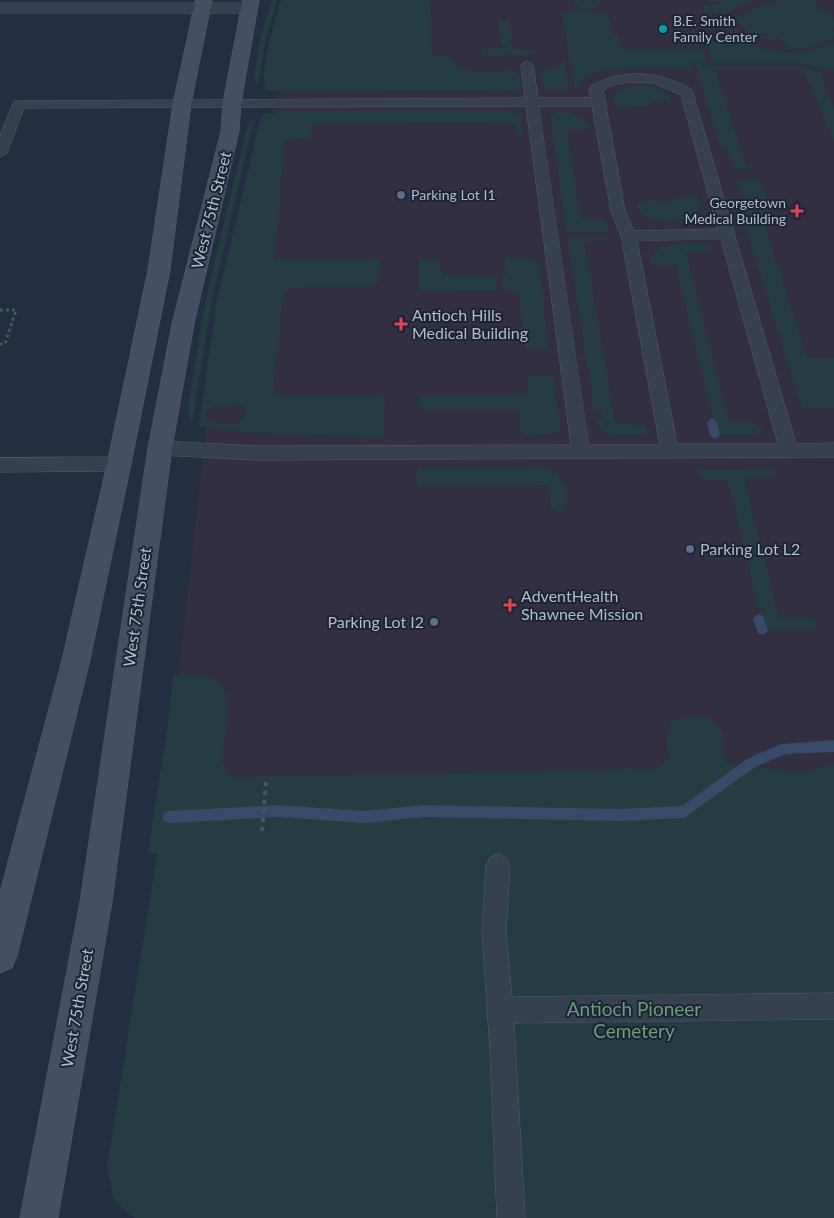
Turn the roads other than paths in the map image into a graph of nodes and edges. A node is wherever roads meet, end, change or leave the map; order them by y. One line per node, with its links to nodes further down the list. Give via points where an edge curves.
1 (203, 4): 2 (street); 3 (street); 10 (main road)
2 (250, 4): 7 (main road, West 75th Street)
3 (0, 8)
4 (527, 65): 5 (lane)
5 (533, 102): 6 (lane); 7 (lane); 17 (lane)
6 (598, 102): 12 (lane, via 596,89 623,79 656,79 672,83 687,93); 13 (lane, via 618,212)
7 (232, 103): 10 (lane); 14 (main road, West 75th Street, via 230,132 183,324)
8 (0, 104): 9 (lane)
9 (19, 104): 10 (lane); 11 (lane)
10 (182, 104): 19 (main road, via 159,270)
11 (0, 153)
12 (727, 234): 13 (lane); 16 (lane)
13 (629, 236): 18 (lane)
14 (160, 448): 17 (lane, via 266,453); 25 (main road, West 75th Street, via 96,902)
15 (834, 450): 16 (lane)
16 (789, 451): 18 (lane)
17 (582, 452): 18 (lane)
18 (670, 452)
19 (119, 464): 20 (lane); 22 (main road, via 76,660)
20 (0, 465)
21 (498, 866): 24 (lane, via 494,931)
22 (0, 956)
23 (834, 1006): 24 (lane)
24 (500, 1010): 26 (lane)
25 (39, 1218)
26 (511, 1218)

